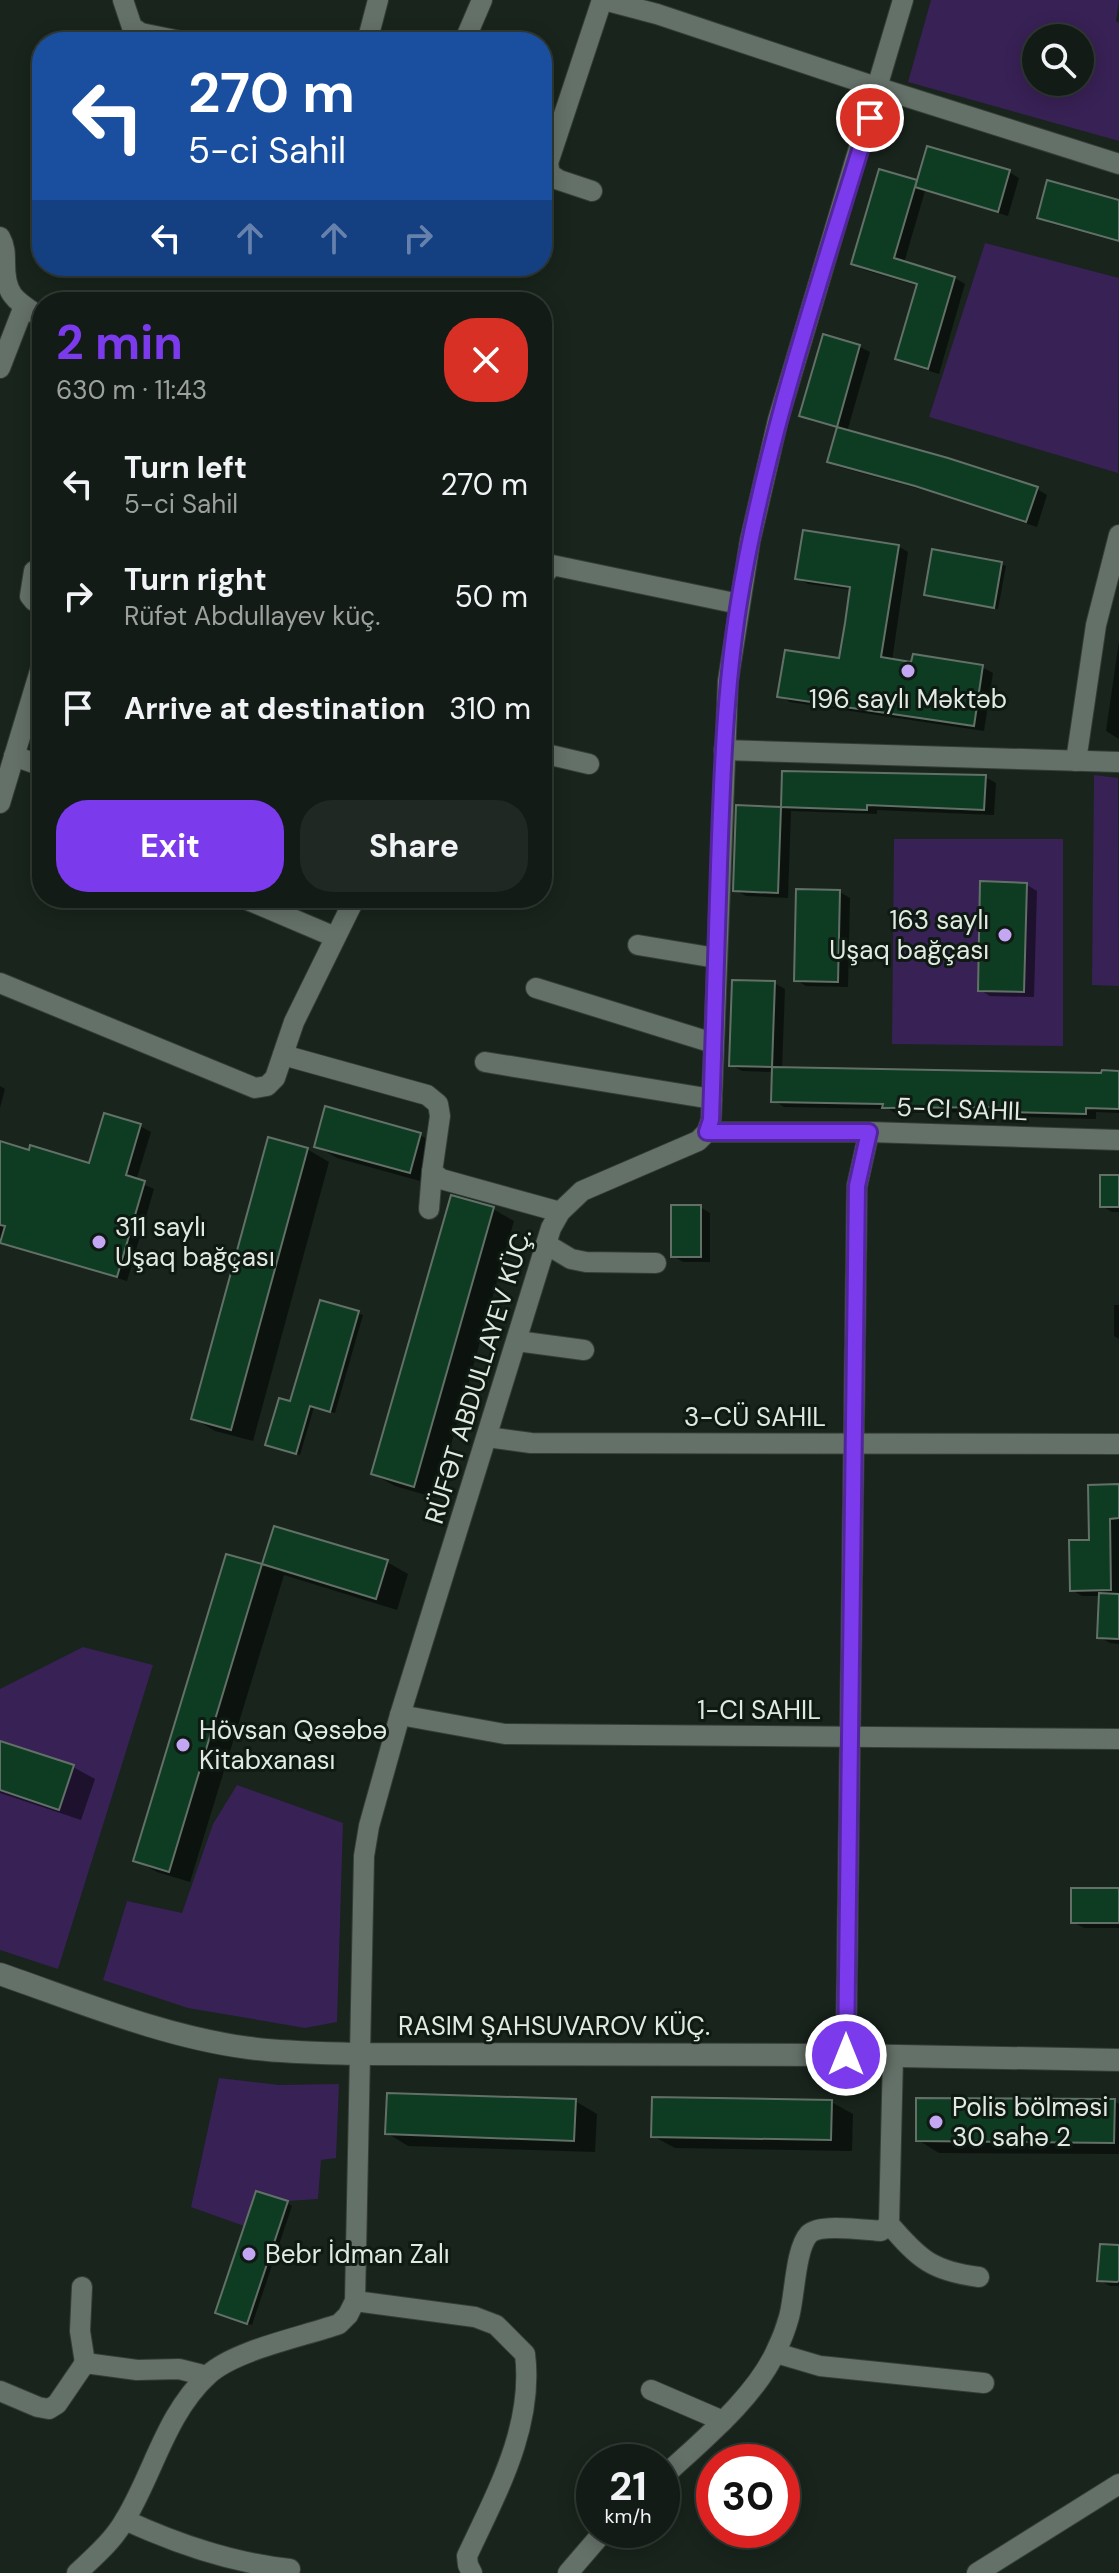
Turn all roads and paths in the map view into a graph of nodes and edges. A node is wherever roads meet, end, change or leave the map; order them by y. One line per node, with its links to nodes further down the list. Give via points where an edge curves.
1 (123, 0): 6 (street, via 132,27)
2 (378, 0): 7 (street)
3 (482, 0): 8 (street)
4 (603, 0): 9 (street); 10 (street)
5 (903, 0): 9 (street)
6 (140, 32)
7 (370, 32)
8 (468, 32)
9 (879, 88): 11 (street); 20 (street, via 778,420)
10 (552, 151)
11 (1119, 164)
12 (552, 175): 13 (street)
13 (592, 191)
14 (0, 237): 15 (street, via 5,284)
15 (24, 306): 16 (street); 17 (street)
16 (32, 311)
17 (0, 368)
18 (1119, 535): 25 (street, via 1096,625)
19 (552, 567): 20 (street)
20 (739, 604): 22 (street)
21 (32, 697): 24 (street)
22 (724, 750): 25 (street); 34 (street)
23 (552, 755): 28 (street)
24 (14, 756): 26 (street); 29 (street)
25 (1076, 761): 27 (street)
26 (32, 762)
27 (1119, 762)
28 (589, 764)
29 (0, 803)
30 (267, 908): 32 (street)
31 (350, 908): 32 (street)
32 (335, 937): 38 (street)
33 (638, 945): 34 (street)
34 (716, 958): 37 (street)
35 (0, 983): 38 (street, via 255,1088 275,1078)
36 (536, 988): 37 (street)
37 (713, 1043): 40 (street)
38 (283, 1055): 44 (street, via 427,1095 438,1104 440,1116)
39 (485, 1062): 40 (street)
40 (712, 1099): 41 (street)
41 (707, 1132): 42 (street, 5-CI SAHIL); 46 (street, RÜFƏT ABDULLAYEV KÜÇ., via 685,1148 582,1191)
42 (869, 1132): 43 (street, 5-CI SAHIL); 52 (street, via 857,1186)
43 (1119, 1140)
44 (432, 1172): 45 (street); 46 (street)
45 (429, 1209)
46 (560, 1212): 47 (street, RÜFƏT ABDULLAYEV KÜÇ.)
47 (546, 1244): 48 (street, via 586,1262); 49 (street, RÜFƏT ABDULLAYEV KÜÇ.)
48 (656, 1263)
49 (517, 1341): 50 (street); 51 (street, RÜFƏT ABDULLAYEV KÜÇ.)
50 (584, 1350)
51 (487, 1437): 52 (street, 3-CÜ SAHIL, via 531,1443); 54 (street, RÜFƏT ABDULLAYEV KÜÇ.)
52 (854, 1443): 53 (street, 3-CÜ SAHIL); 55 (street)
53 (1119, 1444)
54 (400, 1715): 55 (street, 1-CI SAHIL, via 505,1734); 58 (street, RÜFƏT ABDULLAYEV KÜÇ., via 364,1856)
55 (849, 1737): 56 (street, 1-CI SAHIL); 59 (street)
56 (1119, 1739)
57 (0, 1974): 58 (street, RASIM ŞAHSUVAROV KÜÇ., via 189,2036 248,2048)
58 (360, 2054): 59 (street, RASIM ŞAHSUVAROV KÜÇ.); 65 (street, RÜFƏT ABDULLAYEV KÜÇ.)
59 (846, 2055): 60 (street, RASIM ŞAHSUVAROV KÜÇ.)
60 (893, 2056): 61 (street, RASIM ŞAHSUVAROV KÜÇ.); 62 (street)
61 (1119, 2060)
62 (889, 2224): 63 (street, via 911,2249 941,2270); 66 (street, via 881,2231 820,2228 810,2234 802,2246 789,2317)
63 (979, 2277)
64 (82, 2287): 67 (street)
65 (355, 2301): 68 (street, via 339,2324 247,2354); 80 (street, via 475,2317 496,2325 525,2354 526,2401 509,2465 467,2556)
66 (776, 2353): 69 (street, via 820,2366); 72 (street)
67 (85, 2363): 68 (street); 71 (street, via 49,2409)
68 (207, 2376): 75 (street, via 164,2436)
69 (984, 2383)
70 (651, 2390): 72 (street)
71 (0, 2391)
72 (723, 2421): 73 (street)
73 (680, 2461)
74 (1119, 2484): 82 (street)
75 (125, 2520): 77 (street); 79 (street)
76 (590, 2548): 81 (street)
77 (253, 2569): 78 (street)
78 (290, 2569)
79 (77, 2573)
80 (472, 2573)
81 (568, 2573)
82 (977, 2573)

